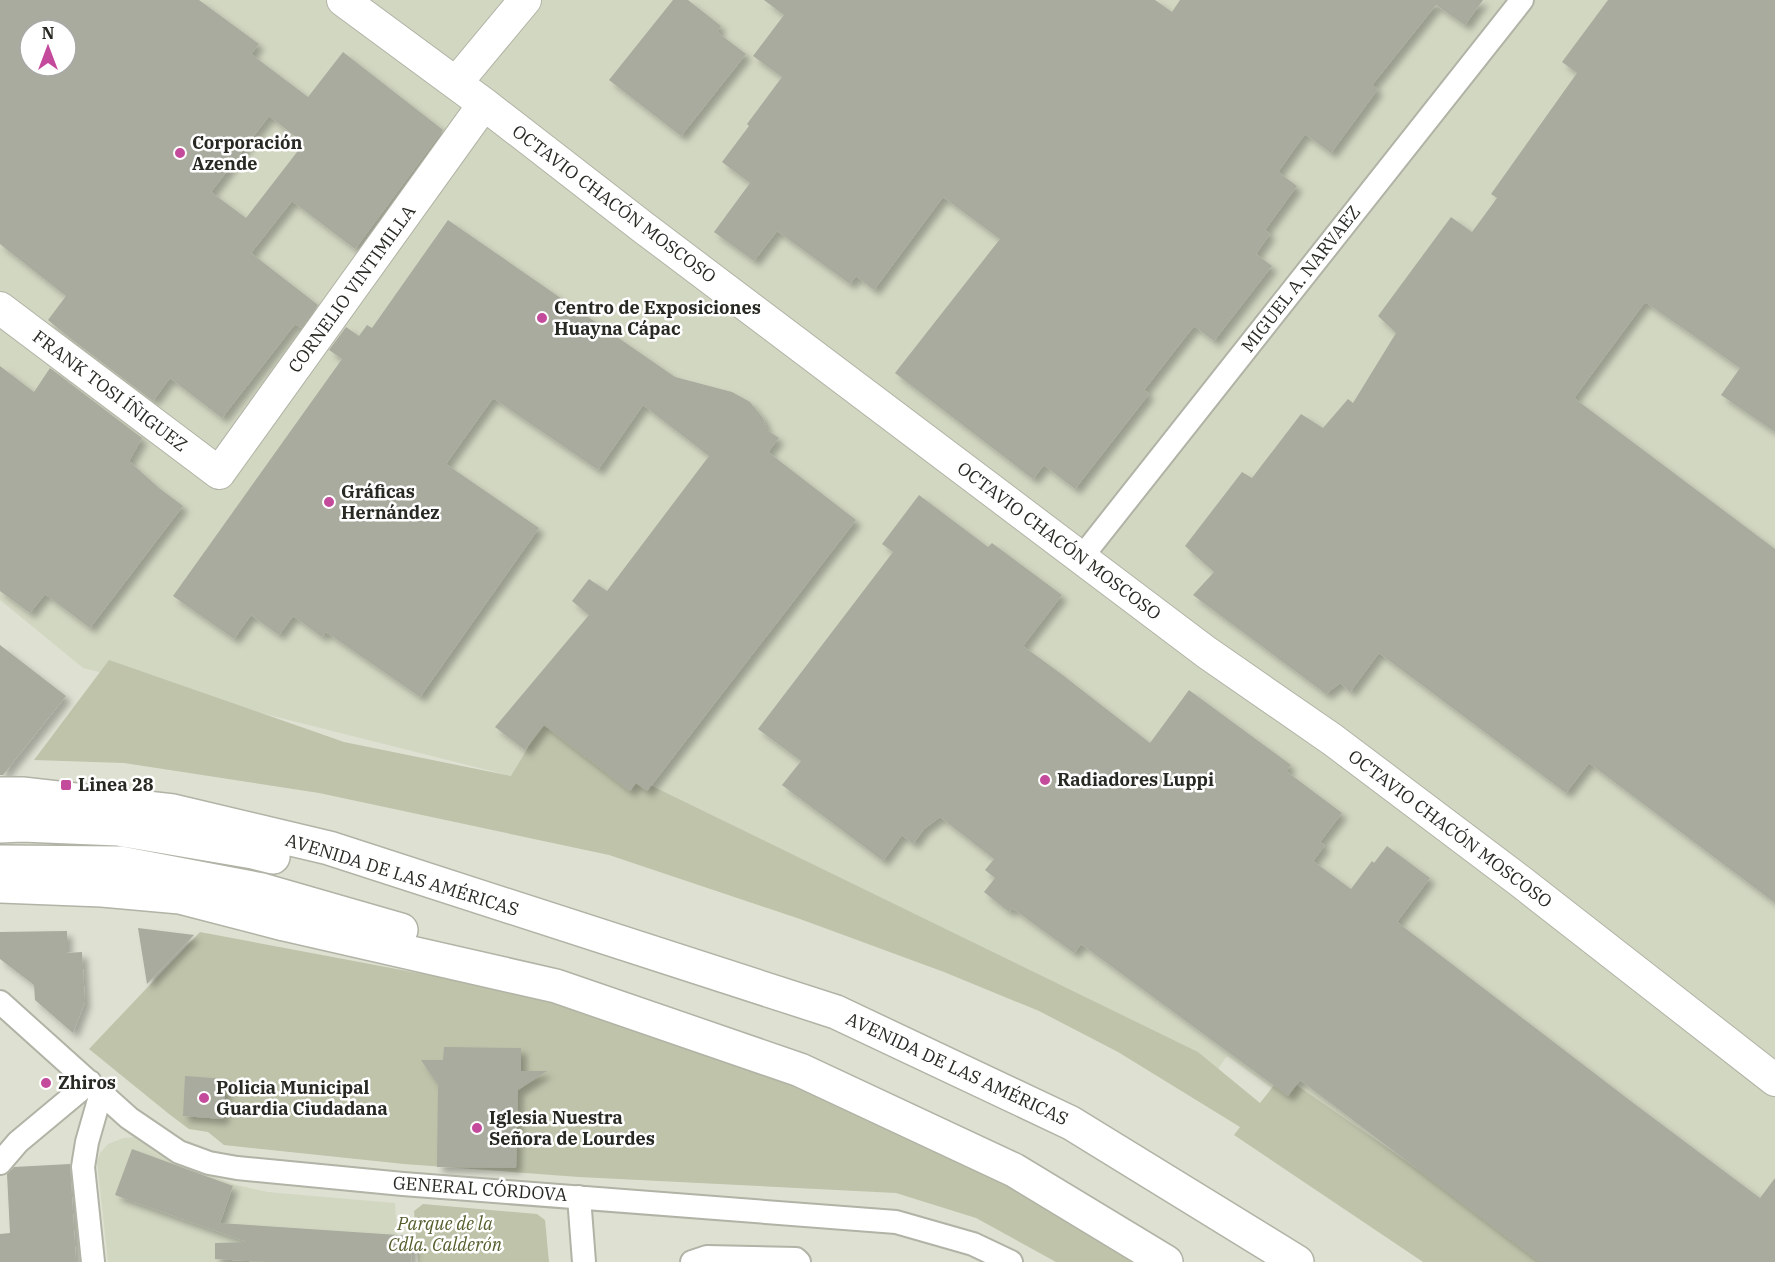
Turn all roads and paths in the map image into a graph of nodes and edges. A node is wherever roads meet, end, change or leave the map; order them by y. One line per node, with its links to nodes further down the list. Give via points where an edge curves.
1 (343, 0): 4 (street, OCTAVIO CHACÓN MOSCOSO)
2 (525, 0): 4 (street)
3 (1522, 0): 8 (street, MIGUEL A. NARVAEZ)
4 (456, 83): 5 (street, OCTAVIO CHACÓN MOSCOSO)
5 (484, 104): 7 (street, CORNELIO VINTIMILLA); 8 (street, OCTAVIO CHACÓN MOSCOSO)
6 (0, 308): 7 (street, FRANK TOSI ÍÑIGUEZ)
7 (219, 473)
8 (1081, 558): 16 (street, OCTAVIO CHACÓN MOSCOSO, via 1206,652 1342,746)
9 (2, 793): 13 (main road, AVENIDA DE LAS AMÉRICAS, via 173,811 329,848)
10 (0, 826): 13 (main road, AVENIDA DE LAS AMÉRICAS, via 118,830 253,852)
11 (0, 862): 14 (main road, via 120,863 262,890 419,935)
12 (0, 886): 14 (main road, via 180,897)
13 (590, 933): 26 (main road, AVENIDA DE LAS AMÉRICAS, via 836,1011 1071,1122)
14 (556, 986): 25 (main road, via 801,1070 1014,1170)
15 (0, 1002): 17 (street, GENERAL CÓRDOVA)
16 (1775, 1080)
17 (95, 1088): 18 (street, via 18,1142); 19 (street, GENERAL CÓRDOVA, via 129,1118 179,1152 208,1163 403,1184); 20 (street, via 83,1167)
18 (0, 1163)
19 (579, 1197): 21 (street); 24 (street, GENERAL CÓRDOVA, via 896,1222 973,1244)
20 (93, 1262)
21 (584, 1262)
22 (692, 1262): 23 (street, via 707,1257)
23 (799, 1262)
24 (1011, 1262)
25 (1166, 1262)
26 (1297, 1262)

